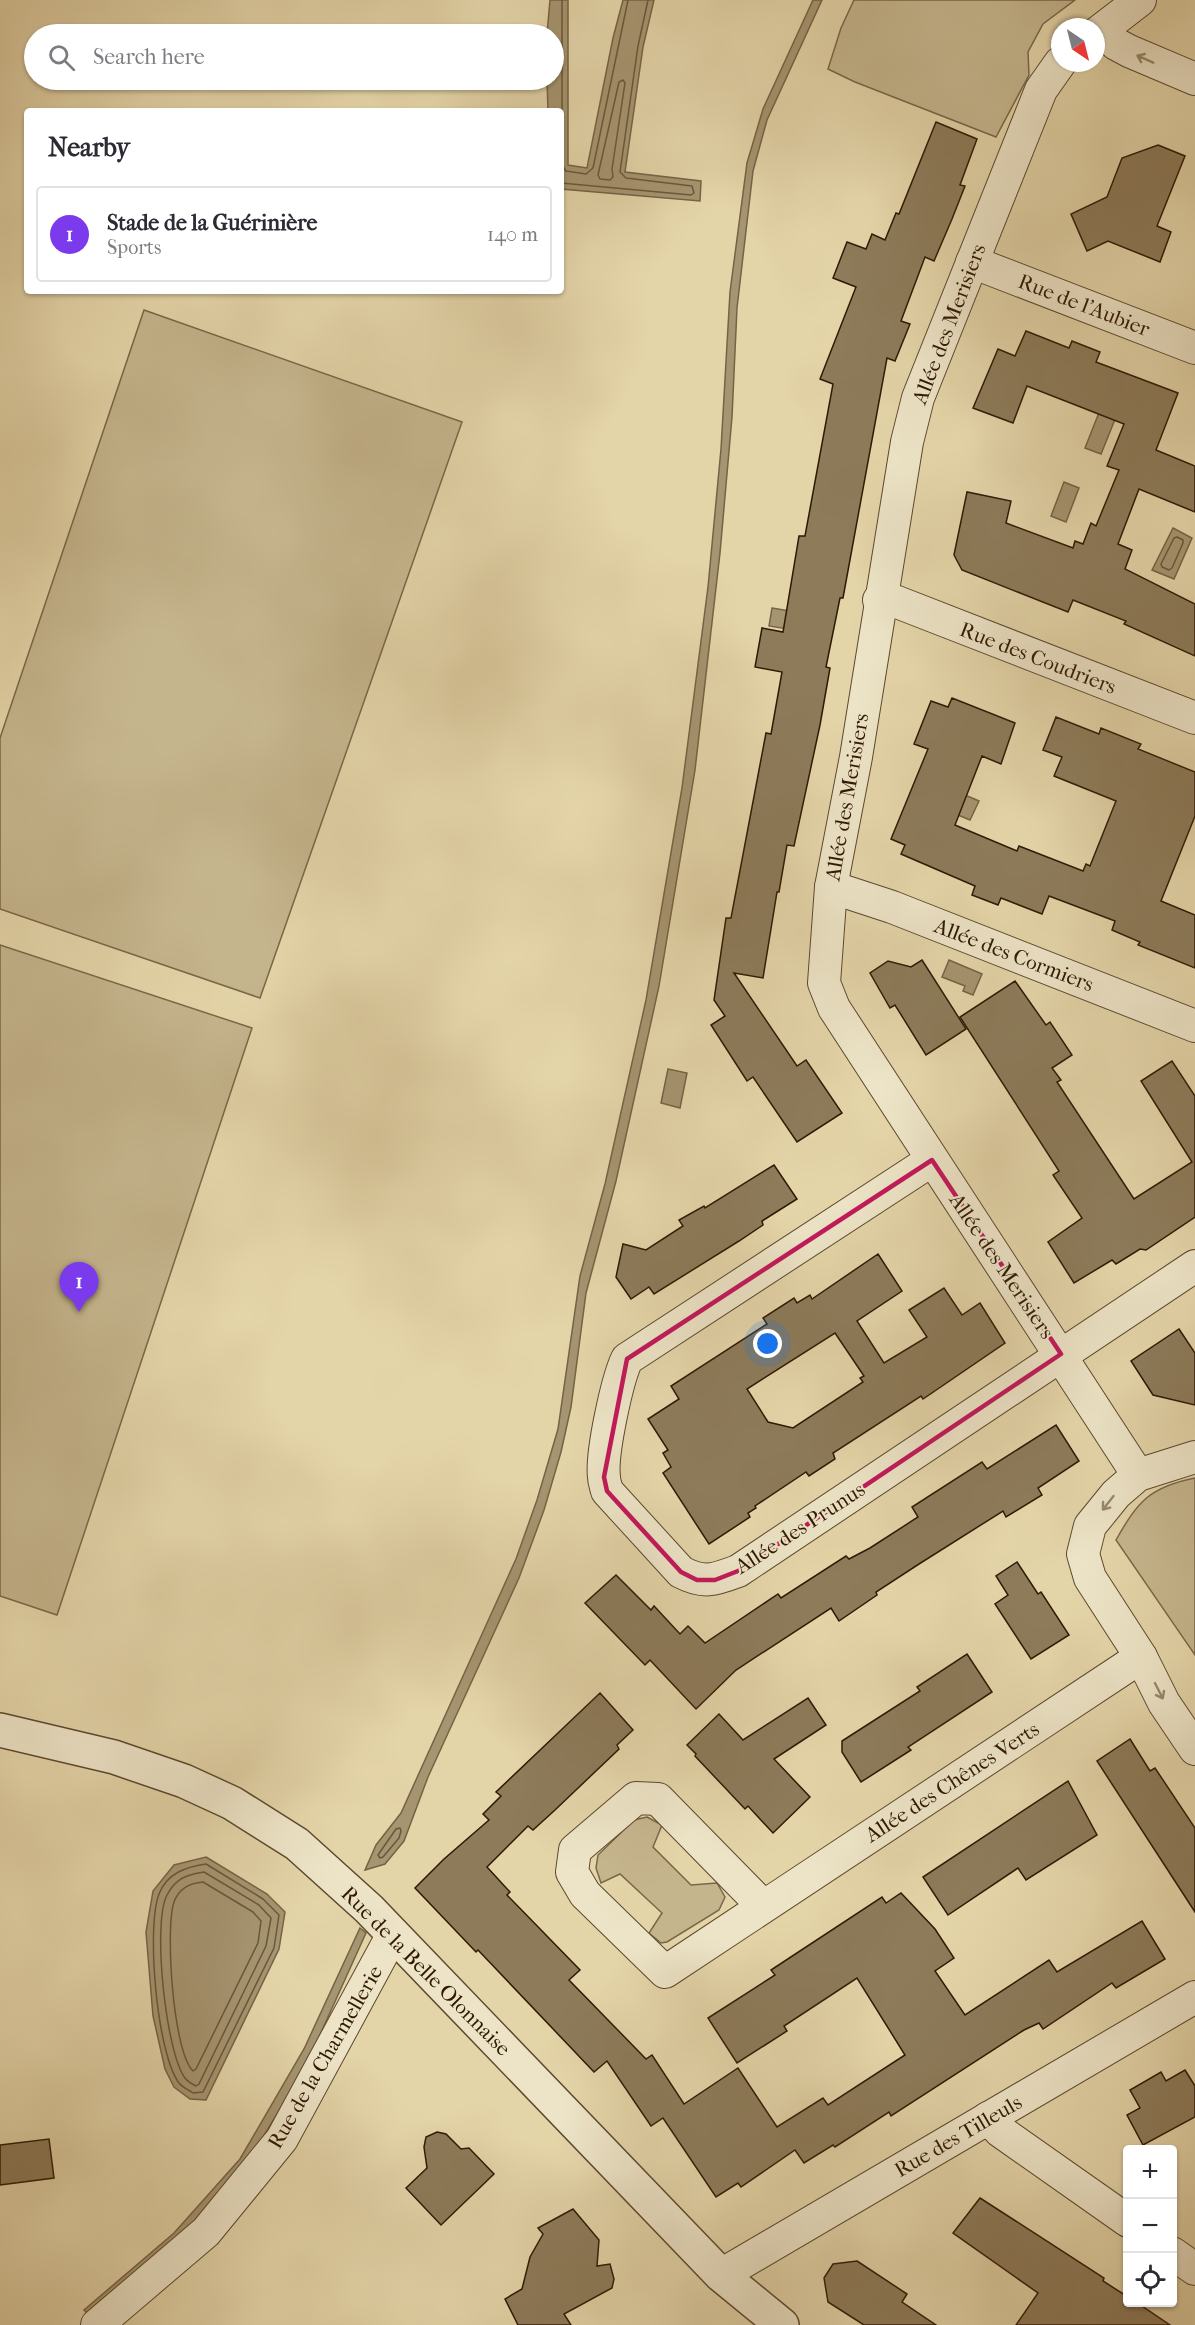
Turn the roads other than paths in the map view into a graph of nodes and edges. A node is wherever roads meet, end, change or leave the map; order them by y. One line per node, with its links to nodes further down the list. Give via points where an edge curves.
1 (1140, 0): 2 (street)
2 (1105, 26)
3 (1105, 36): 5 (street, one-way to 3, via 1129,51)
4 (1054, 72): 6 (street, Allée des Merisiers, via 1041,90)
5 (1195, 79)
6 (972, 262): 7 (street, Rue de l'Aubier); 8 (street, Allée des Merisiers, via 918,398)
7 (1195, 348)
8 (879, 600): 9 (street, Rue des Coudriers, via 897,602); 10 (street, Allée des Merisiers, via 856,757)
9 (1195, 718)
10 (831, 887): 11 (street, Allée des Cormiers, via 892,906); 12 (street, Allée des Merisiers, via 824,983 834,1008)
11 (1195, 1026)
12 (932, 1160): 14 (street, Allée des Merisiers); 14 (street, Allée des Prunus, via 627,1359 604,1456 607,1491 681,1572 697,1580 715,1580 738,1571)
13 (1195, 1266): 14 (street, Allée des Prunus)
14 (1061, 1354): 16 (street, Allée des Merisiers)
15 (1195, 1457): 16 (street)
16 (1138, 1475): 17 (street, one-way to 17, via 1090,1526 1083,1554 1090,1578)
17 (1141, 1657): 19 (street, one-way to 19); 20 (street, Allée des Chênes Verts)
18 (0, 1730): 21 (street, Rue de la Belle Olonnaise, via 114,1757 184,1781 232,1803 297,1844)
19 (1195, 1749)
20 (763, 1906): 20 (street, Allée des Chênes Verts, via 665,1972 585,1894 572,1872 575,1850 636,1798 658,1799)
21 (393, 1934): 27 (street, Rue de la Belle Olonnaise); 28 (street, Rue de la Charmellerie, via 282,2139 206,2232)
22 (1195, 1997): 23 (street, Rue des Tilleuls)
23 (988, 2118): 24 (street, via 1000,2131); 27 (street, Rue des Tilleuls)
24 (1123, 2217)
25 (1177, 2256): 26 (street)
26 (1195, 2269)
27 (721, 2275): 29 (street, Rue de la Belle Olonnaise)
28 (97, 2325)
29 (782, 2325)

